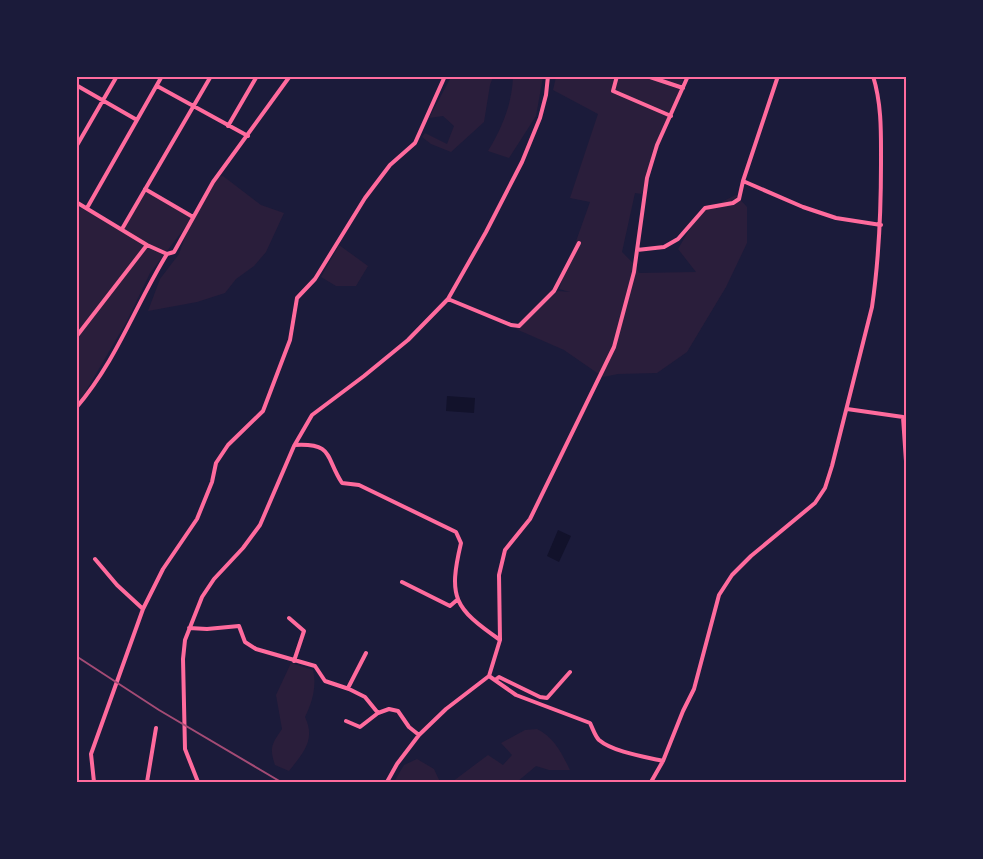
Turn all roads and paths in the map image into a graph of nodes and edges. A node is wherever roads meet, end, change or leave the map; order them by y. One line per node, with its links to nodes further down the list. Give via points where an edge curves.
1 (117, 76): 16 (street)
2 (162, 76): 14 (street)
3 (211, 76): 17 (street)
4 (257, 76): 20 (street)
5 (290, 76): 21 (street)
6 (445, 76): 43 (street, via 414,143 390,165 365,198 315,279 297,298 290,340 263,411 216,463 197,519 163,568)
7 (548, 76): 34 (street, via 540,118 522,162)
8 (617, 76): 18 (street, via 613,91)
9 (646, 76): 15 (street)
10 (688, 76): 15 (street)
11 (778, 76): 23 (street)
12 (873, 76): 28 (street, via 880,97)
13 (76, 85): 16 (street)
14 (157, 86): 17 (street); 19 (street)
15 (683, 88): 18 (street)
16 (103, 100): 19 (street); 22 (street)
17 (193, 107): 20 (street); 24 (street)
18 (671, 116): 32 (street, via 647,178)
19 (137, 120): 26 (street)
20 (228, 126): 21 (street)
21 (248, 136): 27 (street)
22 (76, 147)
23 (743, 181): 28 (street, via 836,218); 32 (street, via 739,199 705,208 678,239 664,247)
24 (145, 189): 27 (street); 29 (street)
25 (76, 202): 26 (street)
26 (87, 208): 29 (street)
27 (192, 217): 33 (street, via 174,252)
28 (881, 225): 37 (street, via 872,307)
29 (122, 229): 31 (street)
30 (579, 243): 34 (street, via 554,291 519,326)
31 (147, 245): 33 (street); 35 (street)
32 (637, 250): 46 (street, via 614,347 530,519 505,550 499,575)
33 (167, 254): 36 (street, via 121,344)
34 (448, 298): 38 (street, via 399,347 312,415)
35 (76, 337)
36 (76, 408)
37 (847, 409): 39 (street, via 903,417); 57 (street, via 825,488 814,503 732,574 719,594 694,689)
38 (294, 446): 42 (street, via 313,444 322,448 342,483 359,486 456,532 461,543 455,570); 45 (street, via 260,525 214,579)
39 (906, 461)
40 (95, 559): 43 (street)
41 (402, 582): 42 (street, via 450,606)
42 (457, 600): 46 (street)
43 (143, 609): 58 (street, via 91,754)
44 (289, 618): 48 (street, via 304,631)
45 (189, 628): 48 (street, via 239,626 245,642); 60 (street, via 183,659 185,749)
46 (500, 640): 50 (street)
47 (366, 653): 52 (street)
48 (294, 661): 52 (street, via 315,666 325,681)
49 (570, 672): 51 (street, via 547,698 500,677)
50 (489, 676): 51 (street); 56 (street)
51 (495, 680): 57 (street, via 516,695 590,723 595,735 607,745)
52 (348, 688): 53 (street, via 365,697)
53 (378, 713): 54 (street, via 360,727); 56 (street, via 398,711)
54 (346, 721)
55 (156, 728): 59 (street)
56 (419, 735): 61 (street)
57 (663, 761): 62 (street)
58 (94, 783)
59 (147, 783)
60 (198, 783)
61 (387, 783)
62 (651, 783)

